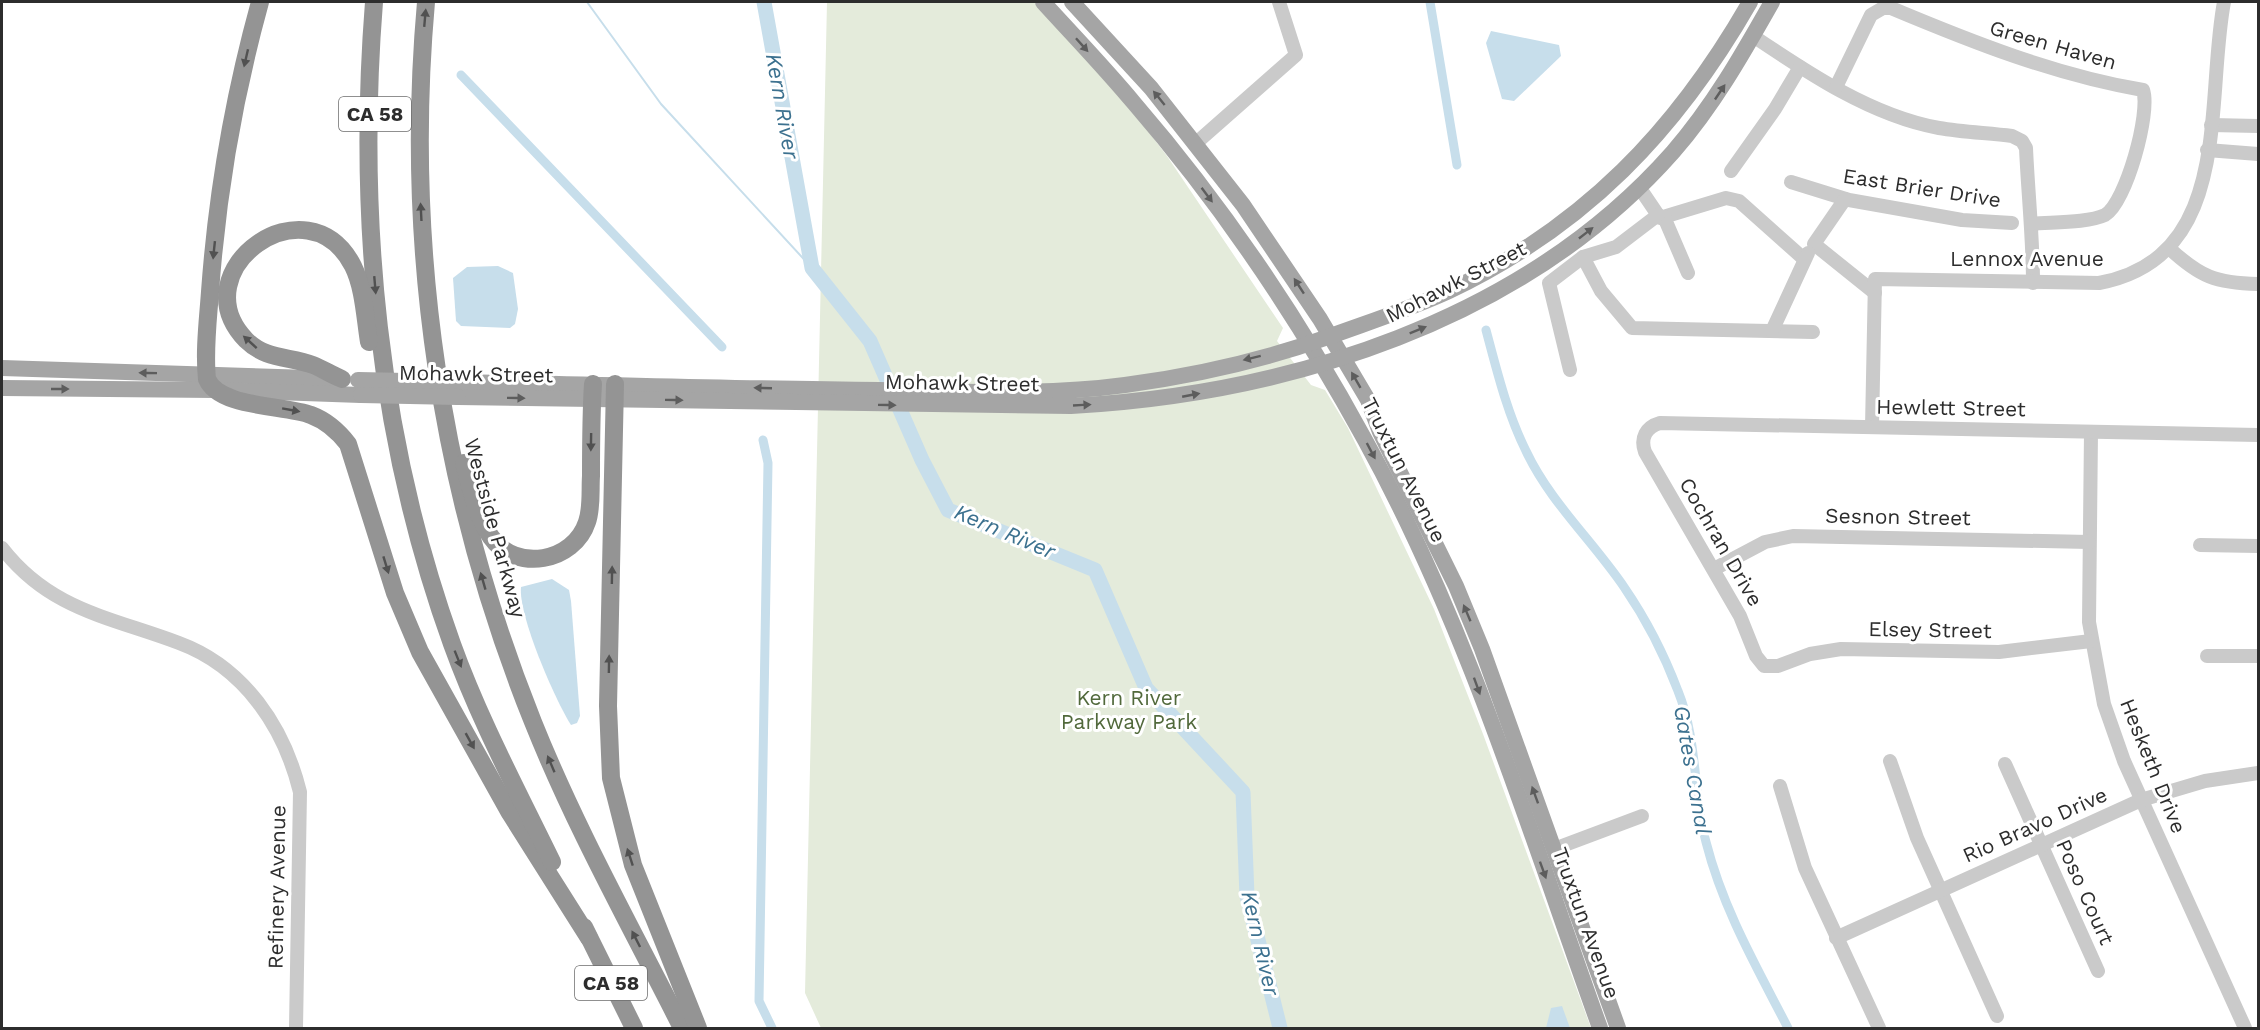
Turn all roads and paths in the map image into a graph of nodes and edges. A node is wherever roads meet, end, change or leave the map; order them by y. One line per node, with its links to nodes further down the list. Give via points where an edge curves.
1 (260, 2): 47 (highway, one-way to 47, via 222,182 211,283)
2 (374, 2): 27 (highway, via 368,123)
3 (386, 2): 27 (highway, CA 58, via 374,131)
4 (426, 2): 33 (highway, Westside Parkway, one-way to 4, via 419,129)
5 (1043, 2): 42 (main road, Truxtun Avenue, one-way to 42, via 1134,102 1198,183)
6 (1072, 2): 17 (main road, Truxtun Avenue, one-way to 6)
7 (1279, 2): 17 (street, via 1296,55)
8 (1750, 2): 16 (main road, Mohawk Street, via 1698,85)
9 (2224, 2): 14 (street, Lennox Avenue)
10 (1769, 5): 11 (main road, Mohawk Street)
11 (1753, 36): 12 (street); 22 (main road, Mohawk Street, one-way to 11, via 1713,102)
12 (1800, 67): 13 (street); 20 (street)
13 (1836, 87): 26 (street, via 1881,109 1939,128 2017,138 2026,148); 26 (street, Green Haven, via 1871,15 1890,8 1977,45 2107,84 2143,90 2138,144 2119,200 2105,214 2092,218)
14 (2211, 125): 15 (street); 18 (street, Lennox Avenue)
15 (2259, 126)
16 (1657, 137): 22 (main road, via 1639,177); 32 (main road, Mohawk Street, via 1574,215)
17 (1195, 144): 41 (main road, Truxtun Avenue, one-way to 17, via 1282,261)
18 (2207, 150): 19 (street); 29 (street, Lennox Avenue, via 2194,208)
19 (2259, 154)
20 (1731, 171)
21 (1791, 182): 23 (street, East Brier Drive)
22 (1639, 187): 24 (street); 38 (main road, Mohawk Street, one-way to 22, via 1562,251)
23 (1845, 199): 25 (street, East Brier Drive, via 1962,220); 28 (street)
24 (1661, 216): 30 (street, via 1616,247); 31 (street, via 1726,198 1740,201); 34 (street)
25 (2012, 223)
26 (2031, 224): 35 (street)
27 (371, 227): 62 (highway, one-way to 62, via 389,402)
28 (1814, 244): 31 (street); 37 (street)
29 (2169, 248): 35 (street, Lennox Avenue, via 2143,268 2113,280); 36 (street, via 2204,276 2230,283)
30 (1583, 256): 39 (street, via 1601,291 1632,328); 46 (street, via 1549,283)
31 (1804, 260): 39 (street)
32 (1490, 270): 38 (main road, via 1490,280); 41 (main road, Mohawk Street, via 1390,315)
33 (424, 271): 50 (highway, one-way to 33, via 590,511 585,529 569,548 551,557 529,559 508,552 488,532 467,476 440,363); 84 (highway, Westside Parkway, one-way to 33, via 555,774 505,649 468,529 447,437)
34 (1688, 273)
35 (2033, 283): 37 (street, Lennox Avenue, via 1875,279)
36 (2259, 284)
37 (1875, 293): 53 (street)
38 (1459, 310): 43 (main road, Mohawk Street, one-way to 38, via 1433,324)
39 (1772, 331): 40 (street)
40 (1813, 332)
41 (1329, 336): 42 (main road, Mohawk Street); 43 (main road, Truxtun Avenue)
42 (1309, 344): 44 (main road, Truxtun Avenue); 52 (main road, Mohawk Street, one-way to 52, via 1124,385)
43 (1343, 357): 44 (main road, Mohawk Street); 75 (main road, Truxtun Avenue, one-way to 43, via 1456,586 1368,400)
44 (1322, 364): 52 (main road, Mohawk Street, one-way to 44, via 1018,407 1133,403 1189,395); 72 (main road, Truxtun Avenue, one-way to 72, via 1381,470 1440,593)
45 (2, 368): 47 (main road, Mohawk Street, one-way to 45)
46 (1570, 370)
47 (211, 382): 48 (main road, Mohawk Street); 48 (main road, Mohawk Street); 49 (main road, Mohawk Street, one-way to 47); 77 (highway, one-way to 77, via 240,401 311,415 331,426 348,444 395,593 420,651 522,833)
48 (353, 385): 50 (main road, Mohawk Street, bridge); 62 (highway, one-way to 62, via 312,365 268,355 246,340 236,325 229,295 233,272 245,252 263,238 293,230 314,233 339,249 353,266 394,468)
49 (2, 388)
50 (592, 391): 51 (main road, Mohawk Street)
51 (615, 392): 52 (main road, Mohawk Street); 85 (highway, one-way to 51, via 633,865 611,778 608,706)
52 (825, 397)
53 (1872, 427): 54 (street, Hewlett Street, via 1660,423); 55 (street, Hewlett Street)
54 (1646, 432): 61 (street, Cochran Drive, via 1645,452)
55 (2091, 432): 56 (street, Hewlett Street); 57 (street, Hesketh Drive)
56 (2259, 435)
57 (2089, 542): 61 (street, Sesnon Street, via 1793,536 1765,542); 63 (street, Hesketh Drive)
58 (2200, 545): 59 (street)
59 (2259, 546)
60 (2, 548): 82 (street, Refinery Avenue, via 30,579 55,597 89,614 206,655 231,673 268,715 294,769 300,792)
61 (1714, 569): 66 (street, Cochran Drive, via 1760,662)
62 (432, 587): 77 (highway, one-way to 77, via 484,724)
63 (2091, 641): 66 (street, Elsey Street, via 2011,652 1841,649 1810,654); 71 (street, Hesketh Drive, via 2113,733)
64 (2207, 656): 65 (street)
65 (2259, 656)
66 (1770, 668)
67 (1890, 761): 76 (street)
68 (2005, 764): 74 (street, Poso Court)
69 (2259, 773): 71 (street, Rio Bravo Drive, via 2205,781)
70 (1780, 786): 78 (street, via 1795,844)
71 (2141, 800): 74 (street, Rio Bravo Drive); 81 (street, Hesketh Drive)
72 (1523, 814): 75 (main road, via 1544,845); 86 (main road, Truxtun Avenue, one-way to 86)
73 (1642, 816): 75 (street)
74 (2041, 845): 76 (street, Rio Bravo Drive); 79 (street, Poso Court)
75 (1554, 849): 87 (main road, Truxtun Avenue)
76 (1940, 891): 78 (street, Rio Bravo Drive); 80 (street)
77 (589, 938): 83 (highway, CA 58)
78 (1836, 938): 88 (street)
79 (2098, 970)
80 (1997, 1016)
81 (2243, 1028)
82 (296, 1029)
83 (634, 1029)
84 (681, 1029)
85 (698, 1029)
86 (1600, 1029)
87 (1618, 1029)
88 (1879, 1029)

